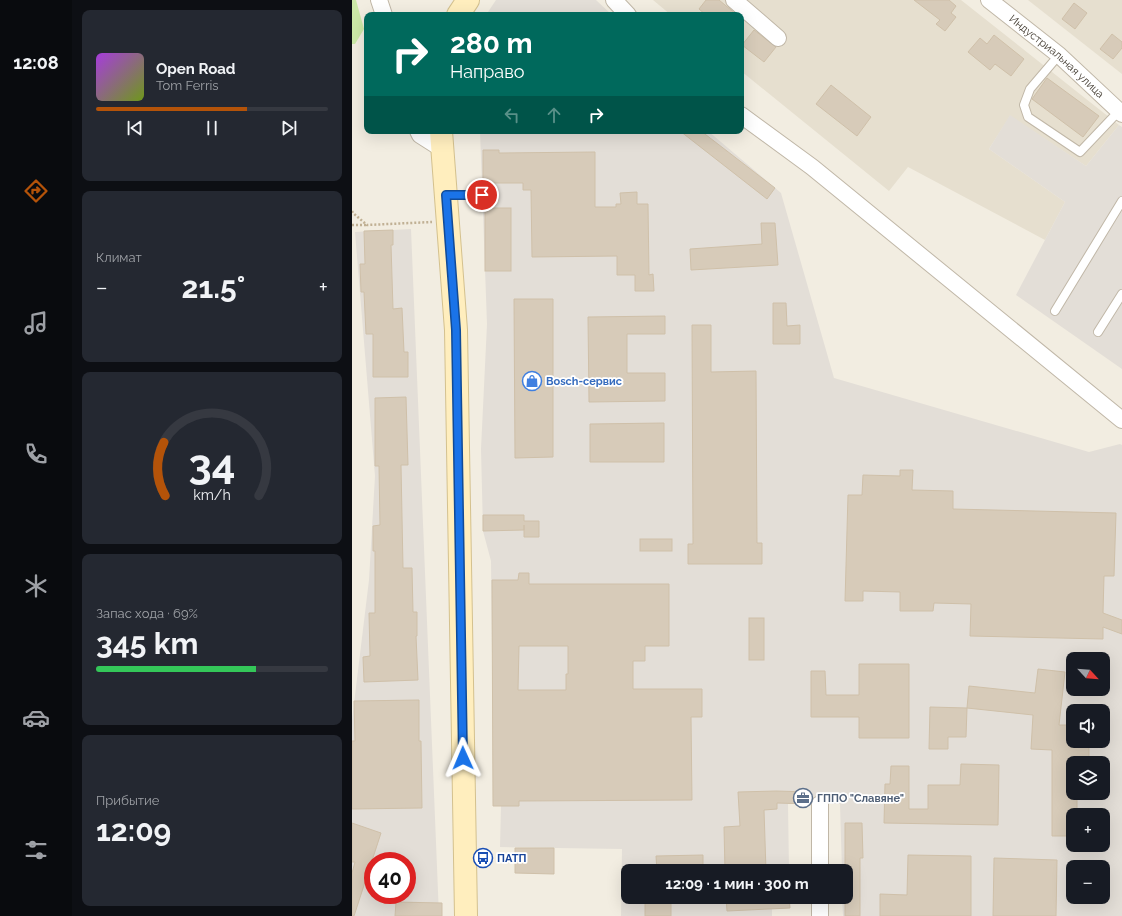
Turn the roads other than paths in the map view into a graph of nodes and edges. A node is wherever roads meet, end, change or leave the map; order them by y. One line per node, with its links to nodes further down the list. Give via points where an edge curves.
1 (379, 0): 6 (street)
2 (468, 0): 7 (street)
3 (614, 0): 8 (street)
4 (734, 0): 9 (street)
5 (989, 0): 10 (street, Индустриальная улица)
6 (383, 12)
7 (460, 12)
8 (625, 12)
9 (778, 38)
10 (1059, 55): 11 (street, Индустриальная улица); 11 (lane, via 1030,89 1024,105 1028,117 1080,152)
11 (1120, 112)
12 (744, 117): 21 (street, via 812,167)
13 (420, 134): 14 (street)
14 (441, 140): 15 (street)
15 (446, 195): 16 (lane); 25 (street, via 456,330)
16 (482, 195)
17 (1122, 201): 19 (lane)
18 (1122, 294): 20 (lane)
19 (1055, 311)
20 (1098, 332)
21 (1122, 420)
22 (820, 804): 23 (street)
23 (820, 864)
24 (820, 904): 26 (street)
25 (466, 916)
26 (820, 916)

